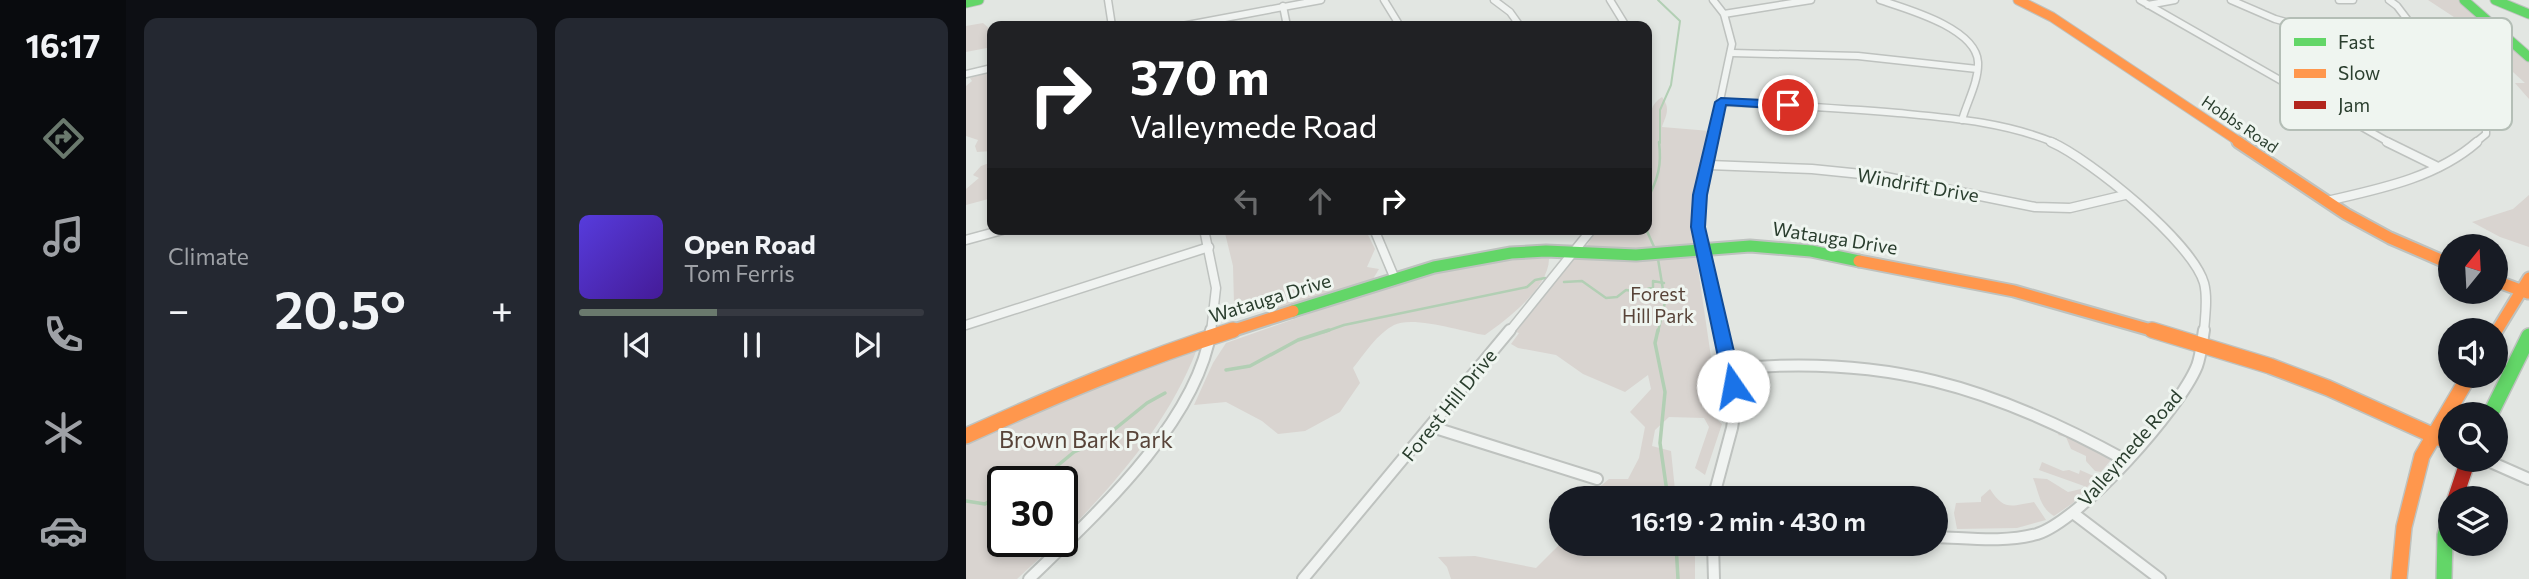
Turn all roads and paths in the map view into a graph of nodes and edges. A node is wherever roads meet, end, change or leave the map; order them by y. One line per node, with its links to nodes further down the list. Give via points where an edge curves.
1 (979, 0): 20 (main road)
2 (1108, 0): 28 (street)
3 (1321, 0): 22 (street)
4 (1384, 0): 31 (street)
5 (1494, 0): 32 (street)
6 (1610, 0): 33 (street)
7 (1713, 0): 24 (street)
8 (1811, 0): 24 (street)
9 (1880, 0): 38 (street, via 1959,34 1977,51)
10 (2018, 0): 48 (main road, Hobbs Road, via 2052,17)
11 (2140, 0): 21 (street)
12 (2175, 0): 21 (street)
13 (2231, 0): 27 (street)
14 (2339, 0): 15 (street)
15 (2353, 0)
16 (2389, 0): 25 (street)
17 (2464, 0): 26 (main road)
18 (2495, 0): 23 (main road)
19 (2508, 0): 23 (main road)
20 (966, 3)
21 (2148, 5): 40 (street)
22 (1283, 6): 29 (street); 30 (street)
23 (2529, 10)
24 (1724, 14): 35 (street)
25 (2404, 18)
26 (2485, 18)
27 (2280, 20)
28 (1111, 21)
29 (1207, 21)
30 (1286, 21)
31 (1397, 21)
32 (1516, 21)
33 (1623, 21)
34 (2512, 42): 36 (main road)
35 (1732, 53): 38 (street, via 1858,56); 41 (street)
36 (2529, 57)
37 (987, 69): 39 (street)
38 (1977, 69): 42 (street)
39 (966, 74)
40 (2280, 81)
41 (1721, 102): 42 (street, Valleymede Road); 45 (street)
42 (1962, 120): 47 (street, Valleymede Road, via 2012,128 2054,143)
43 (2365, 130): 46 (street)
44 (2487, 130): 46 (street, via 2467,151)
45 (1709, 165): 47 (street, Windrift Drive, via 1870,175 2051,208); 55 (street, via 1700,195)
46 (2438, 167): 48 (street, via 2400,183)
47 (2125, 195): 66 (street, Valleymede Road, via 2179,242 2200,274 2205,288)
48 (2328, 201): 57 (main road, Hobbs Road, via 2379,232)
49 (987, 234): 53 (street)
50 (1206, 235): 54 (street)
51 (1377, 235): 58 (street)
52 (1588, 235): 56 (street, Forest Hill Drive)
53 (966, 240)
54 (1209, 247): 63 (street); 65 (street, via 1216,294)
55 (1702, 250): 56 (main road, Watauga Drive); 66 (main road, Watauga Drive, via 1750,246 1811,251 2014,291); 67 (street)
56 (1574, 253): 58 (main road, Watauga Drive, via 1511,253); 70 (street, Forest Hill Drive)
57 (2438, 259)
58 (1395, 278): 65 (main road, Watauga Drive)
59 (2529, 278): 61 (main road)
60 (2508, 286): 61 (main road)
61 (2525, 292): 62 (main road)
62 (2506, 318)
63 (966, 325)
64 (2529, 336): 69 (main road)
65 (1211, 337): 72 (main road, Watauga Drive, via 1071,388); 83 (street, via 1189,391 1161,436 1123,485)
66 (2202, 343): 71 (main road, Watauga Drive, via 2328,388); 74 (street, Valleymede Road, via 2196,367 2176,399)
67 (1729, 369): 74 (street, via 1765,363 1844,364 1940,382 2045,416); 78 (street, via 1736,402)
68 (2462, 388): 71 (main road)
69 (2496, 402)
70 (1432, 427): 76 (street); 84 (street, Forest Hill Drive)
71 (2433, 435): 73 (main road, Watauga Drive); 87 (main road, via 2422,456 2404,527)
72 (966, 436)
73 (2438, 437)
74 (2125, 460): 79 (street, Valleymede Road)
75 (2508, 470): 77 (street)
76 (1597, 479)
77 (2529, 479)
78 (1716, 486)
79 (2073, 513): 80 (street, Valleymede Road, via 2049,529 2017,537); 86 (street)
80 (1948, 538)
81 (1713, 556): 85 (street)
82 (2445, 556): 88 (main road)
83 (1029, 579)
84 (1303, 579)
85 (1714, 579)
86 (2160, 579)
87 (2399, 579)
88 (2444, 579)

